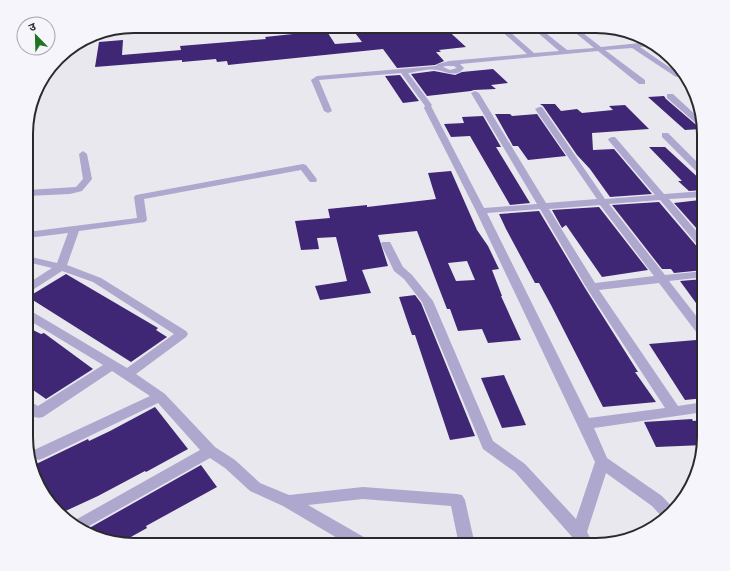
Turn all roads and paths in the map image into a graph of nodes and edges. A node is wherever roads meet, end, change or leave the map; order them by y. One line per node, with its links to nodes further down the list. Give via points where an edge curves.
1 (507, 33): 8 (street)
2 (542, 33): 7 (street)
3 (579, 33): 6 (street)
4 (643, 45): 5 (street)
5 (634, 46): 6 (street); 12 (street)
6 (599, 49): 7 (street); 13 (street)
7 (565, 52): 8 (street)
8 (532, 55): 9 (street)
9 (449, 63): 10 (street, via 443,64); 10 (street, via 461,68 453,72)
10 (440, 68): 11 (street)
11 (403, 71): 17 (street, via 316,78); 29 (street, via 428,107)
12 (678, 76)
13 (642, 82)
14 (475, 94): 28 (street)
15 (670, 96): 18 (street)
16 (539, 109): 27 (street)
17 (328, 111)
18 (696, 118)
19 (665, 135): 22 (street)
20 (612, 139): 26 (street)
21 (83, 154): 24 (street, via 88,179 79,188 70,191)
22 (697, 167)
23 (313, 180): 30 (street, via 303,167 139,197 142,220)
24 (33, 193)
25 (697, 195): 26 (street)
26 (662, 198): 27 (street); 32 (street)
27 (603, 202): 28 (street); 37 (street)
28 (544, 206): 29 (street); 39 (street)
29 (481, 211): 48 (street)
30 (74, 230): 31 (street); 35 (street)
31 (33, 235)
32 (697, 238)
33 (386, 244): 57 (street, via 398,269 408,277 427,301 488,445 520,468)
34 (33, 260): 35 (street)
35 (61, 267): 38 (street); 43 (street, via 97,280 182,334)
36 (697, 275): 37 (street)
37 (661, 278): 39 (street); 41 (street)
38 (33, 285)
39 (592, 286): 47 (street)
40 (33, 318): 42 (street)
41 (697, 325)
42 (112, 365): 43 (street); 46 (street, via 38,413)
43 (127, 374): 44 (street)
44 (160, 397): 49 (street); 50 (street)
45 (697, 408): 47 (street)
46 (33, 409)
47 (674, 411): 48 (street)
48 (585, 424): 51 (street)
49 (210, 452): 52 (street, via 230,464 255,487); 54 (street)
50 (39, 454)
51 (602, 462): 53 (street, via 657,501); 58 (street)
52 (288, 501): 55 (street); 56 (street, via 363,493 457,500)
53 (666, 510)
54 (82, 523)
55 (350, 538)
56 (465, 538)
57 (582, 538)
58 (583, 538)

